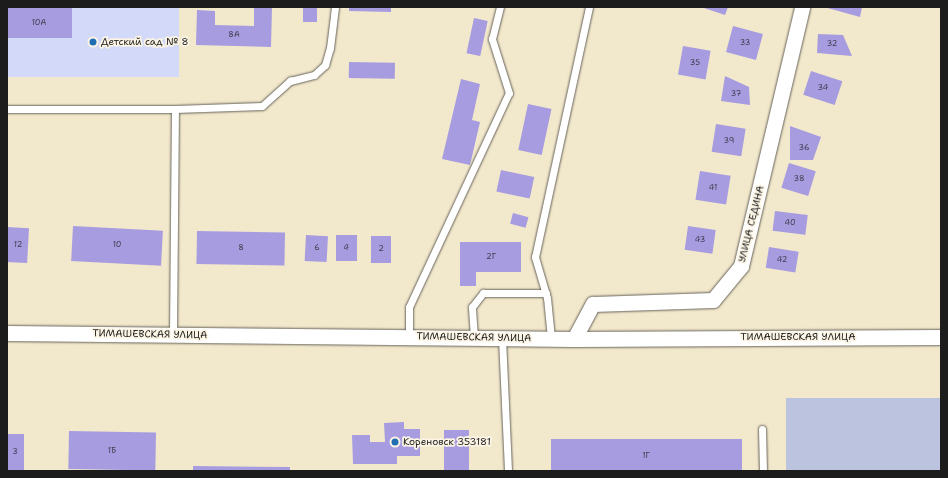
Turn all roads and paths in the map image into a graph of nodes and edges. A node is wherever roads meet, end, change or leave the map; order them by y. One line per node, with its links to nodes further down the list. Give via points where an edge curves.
1 (335, 7): 6 (lane, via 330,48 325,65 314,74 290,81 262,106)
2 (500, 7): 10 (lane, via 492,39 509,93 409,306)
3 (589, 7): 7 (lane, via 535,257)
4 (802, 7): 15 (street, УЛИЦА СЕДИНА, via 741,266 713,300 593,304)
5 (7, 109): 6 (lane)
6 (175, 109): 9 (lane)
7 (546, 293): 11 (lane, via 483,293 472,307); 14 (lane)
8 (7, 333): 9 (street, ТИМАШЕВСКАЯ УЛИЦА)
9 (173, 334): 10 (street, ТИМАШЕВСКАЯ УЛИЦА)
10 (409, 336): 11 (street, ТИМАШЕВСКАЯ УЛИЦА)
11 (474, 337): 13 (street, ТИМАШЕВСКАЯ УЛИЦА)
12 (941, 337): 15 (street, ТИМАШЕВСКАЯ УЛИЦА)
13 (502, 338): 14 (street, ТИМАШЕВСКАЯ УЛИЦА); 17 (lane)
14 (551, 338): 15 (street, ТИМАШЕВСКАЯ УЛИЦА)
15 (574, 338)
16 (762, 429): 18 (lane)
17 (508, 471)
18 (763, 471)

